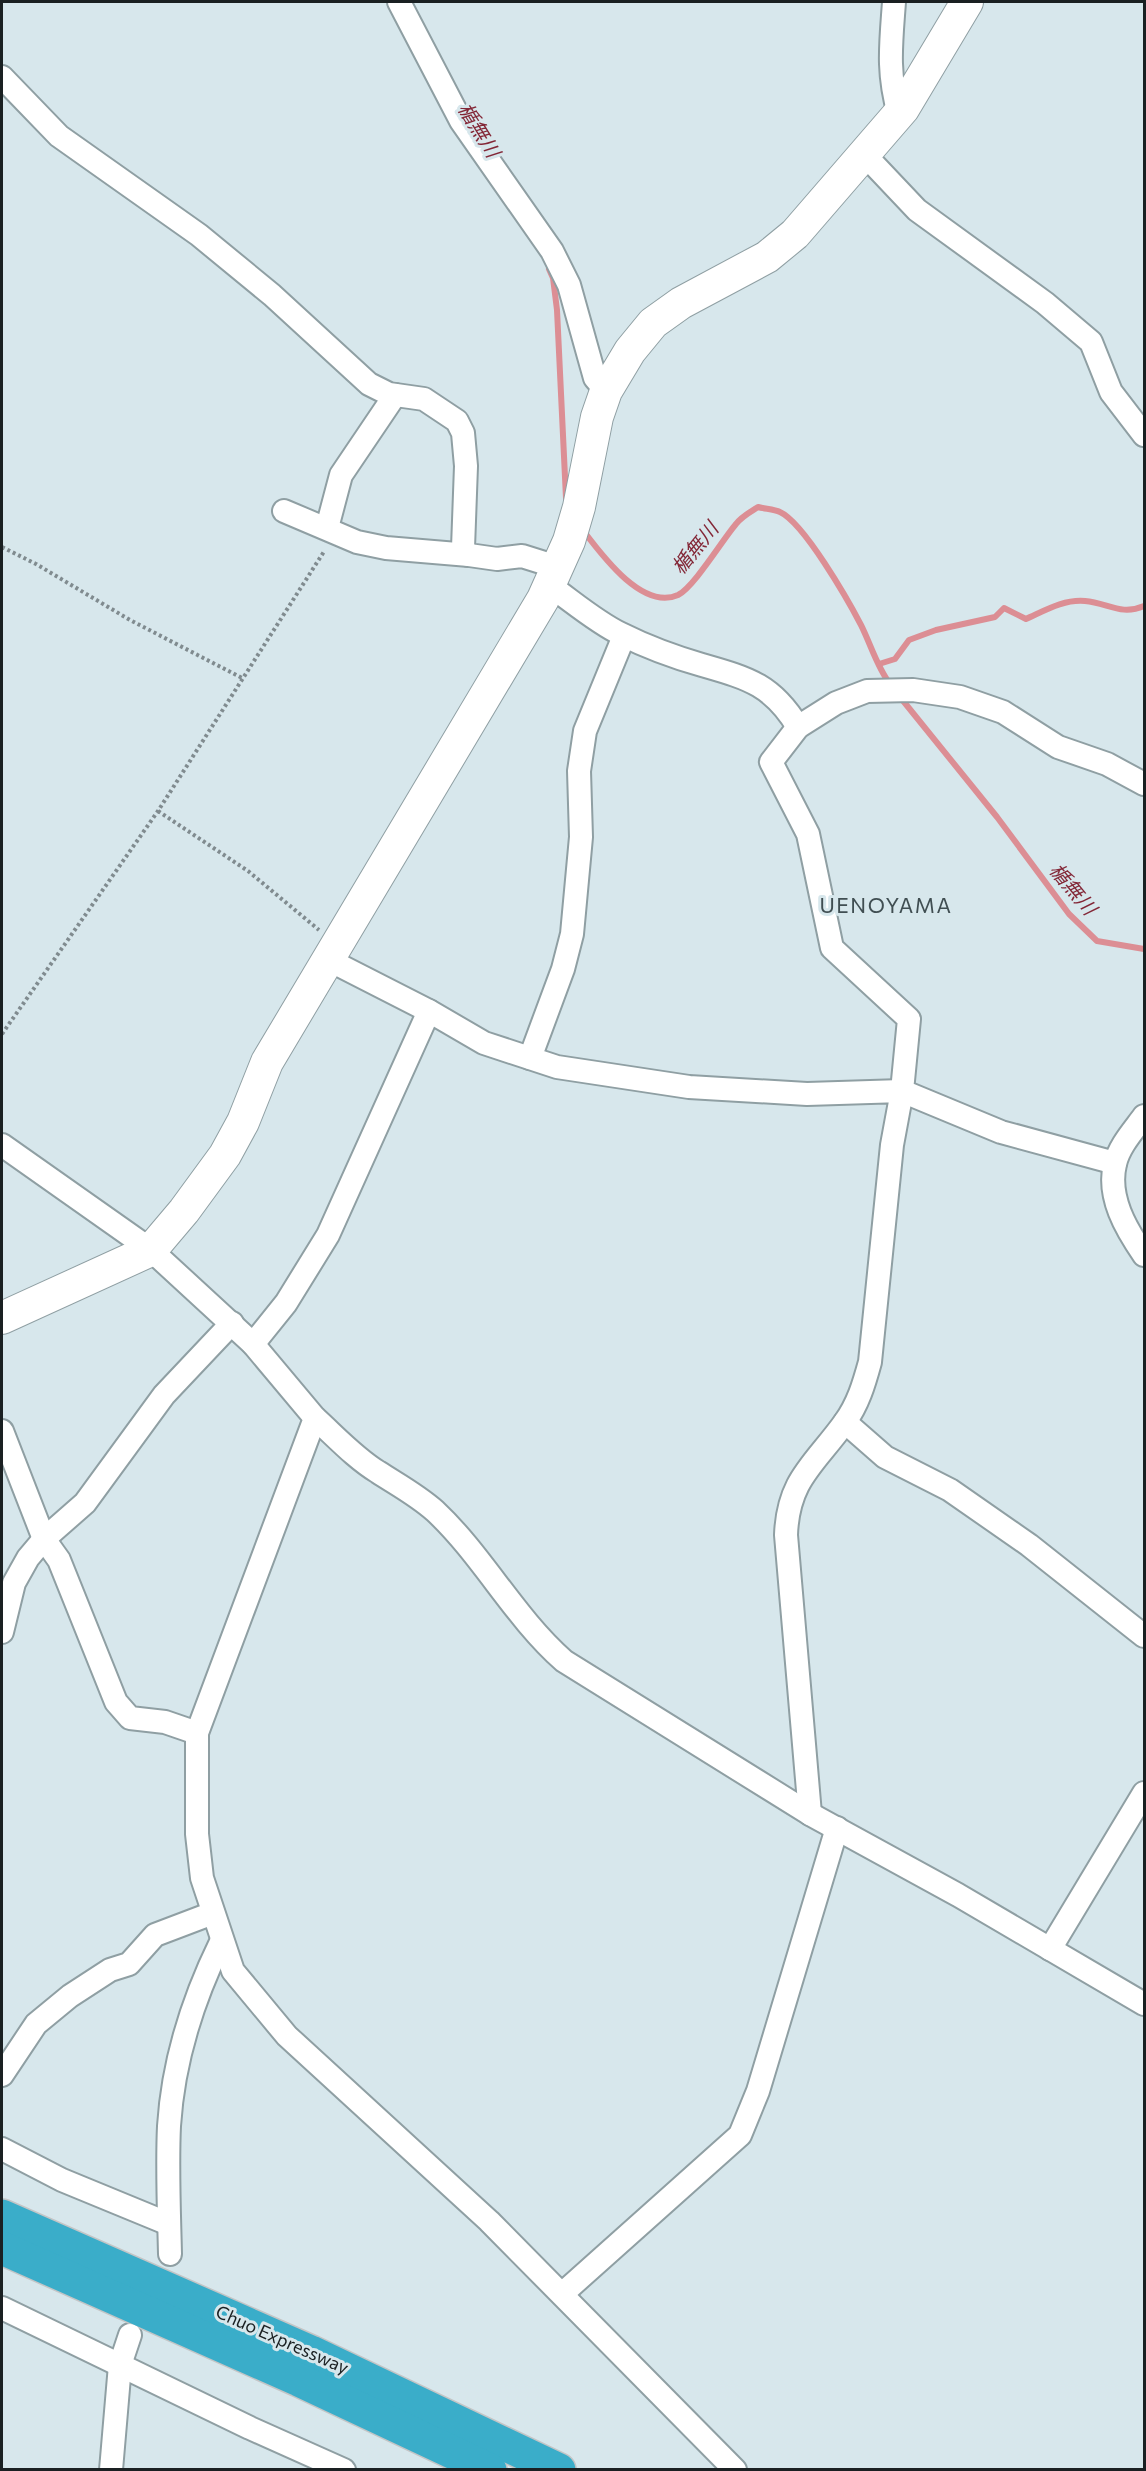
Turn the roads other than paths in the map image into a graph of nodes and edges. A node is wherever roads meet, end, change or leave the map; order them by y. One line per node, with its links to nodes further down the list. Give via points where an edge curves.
1 (399, 2): 7 (street, via 461,122 552,251 568,285 595,378)
2 (894, 2): 5 (street, via 891,86)
3 (968, 2): 5 (street)
4 (2, 76): 8 (street, via 58,136 199,236 272,295 369,384)
5 (899, 114): 6 (street)
6 (864, 154): 7 (street, via 795,234 767,257 681,303 653,323); 9 (street, via 917,210 1045,303 1091,342 1111,392)
7 (606, 390): 13 (street, via 579,507)
8 (395, 395): 11 (street, via 341,475); 12 (street, via 424,399 457,421 463,432 464,548)
9 (1144, 435)
10 (284, 511): 11 (street)
11 (332, 530): 12 (street, via 357,542 386,548)
12 (469, 555): 13 (street, via 497,559 522,556)
13 (553, 576): 14 (street); 17 (street, via 543,599)
14 (624, 636): 15 (street, via 745,677 786,706); 19 (street, via 585,730 579,771 581,837 572,934)
15 (798, 727): 16 (street, via 836,703 867,691 913,690 960,697 1003,712 1058,747 1107,764); 20 (street, via 771,762 808,834 832,948 909,1019)
16 (1144, 784)
17 (332, 951): 18 (street); 24 (street, via 267,1062 225,1155)
18 (429, 1011): 19 (street, via 484,1043); 28 (street, via 328,1235 286,1303)
19 (530, 1058): 20 (street, via 557,1067 689,1087 807,1094)
20 (902, 1091): 23 (street, via 1001,1132); 30 (street, via 892,1145 870,1362 860,1396)
21 (1144, 1116): 23 (street)
22 (2, 1145): 24 (street)
23 (1115, 1163): 25 (street, via 1116,1200 1123,1222)
24 (151, 1250): 26 (street); 27 (street)
25 (1144, 1255)
26 (2, 1318)
27 (232, 1323): 28 (street); 32 (street, via 164,1395 84,1503)
28 (253, 1344): 29 (street)
29 (315, 1418): 35 (street); 37 (street, via 376,1472 406,1487 434,1511 477,1555 540,1640 564,1661)
30 (845, 1422): 34 (street, via 885,1457 950,1490 1029,1545); 37 (street, via 794,1490 787,1512)
31 (2, 1431): 32 (street)
32 (44, 1539): 33 (street, via 14,1582); 35 (street, via 59,1560 116,1702 130,1718 165,1722)
33 (2, 1632)
34 (1144, 1636)
35 (197, 1733): 39 (street, via 197,1834 202,1878)
36 (1144, 1793): 41 (street)
37 (810, 1814): 38 (street)
38 (837, 1828): 41 (street); 49 (street, via 758,2091 740,2135)
39 (213, 1913): 40 (street); 43 (street, via 154,1935 129,1964 110,1970 70,1996 36,2024)
40 (221, 1942): 46 (street, via 202,1982 177,2067 169,2125); 49 (street, via 232,1971 287,2036 489,2221)
41 (1050, 1948): 42 (street)
42 (1144, 2004)
43 (2, 2075)
44 (2, 2149): 46 (street, via 62,2180)
45 (2, 2216): 56 (highway, Chuo Expressway, via 311,2352)
46 (170, 2224): 48 (street)
47 (2, 2248): 55 (highway, Chuo Expressway)
48 (170, 2254)
49 (562, 2294): 57 (street)
50 (2, 2308): 52 (street)
51 (130, 2335): 52 (street)
52 (120, 2365): 53 (street); 54 (street)
53 (111, 2469)
54 (344, 2469)
55 (490, 2469)
56 (559, 2469)
57 (735, 2469)

